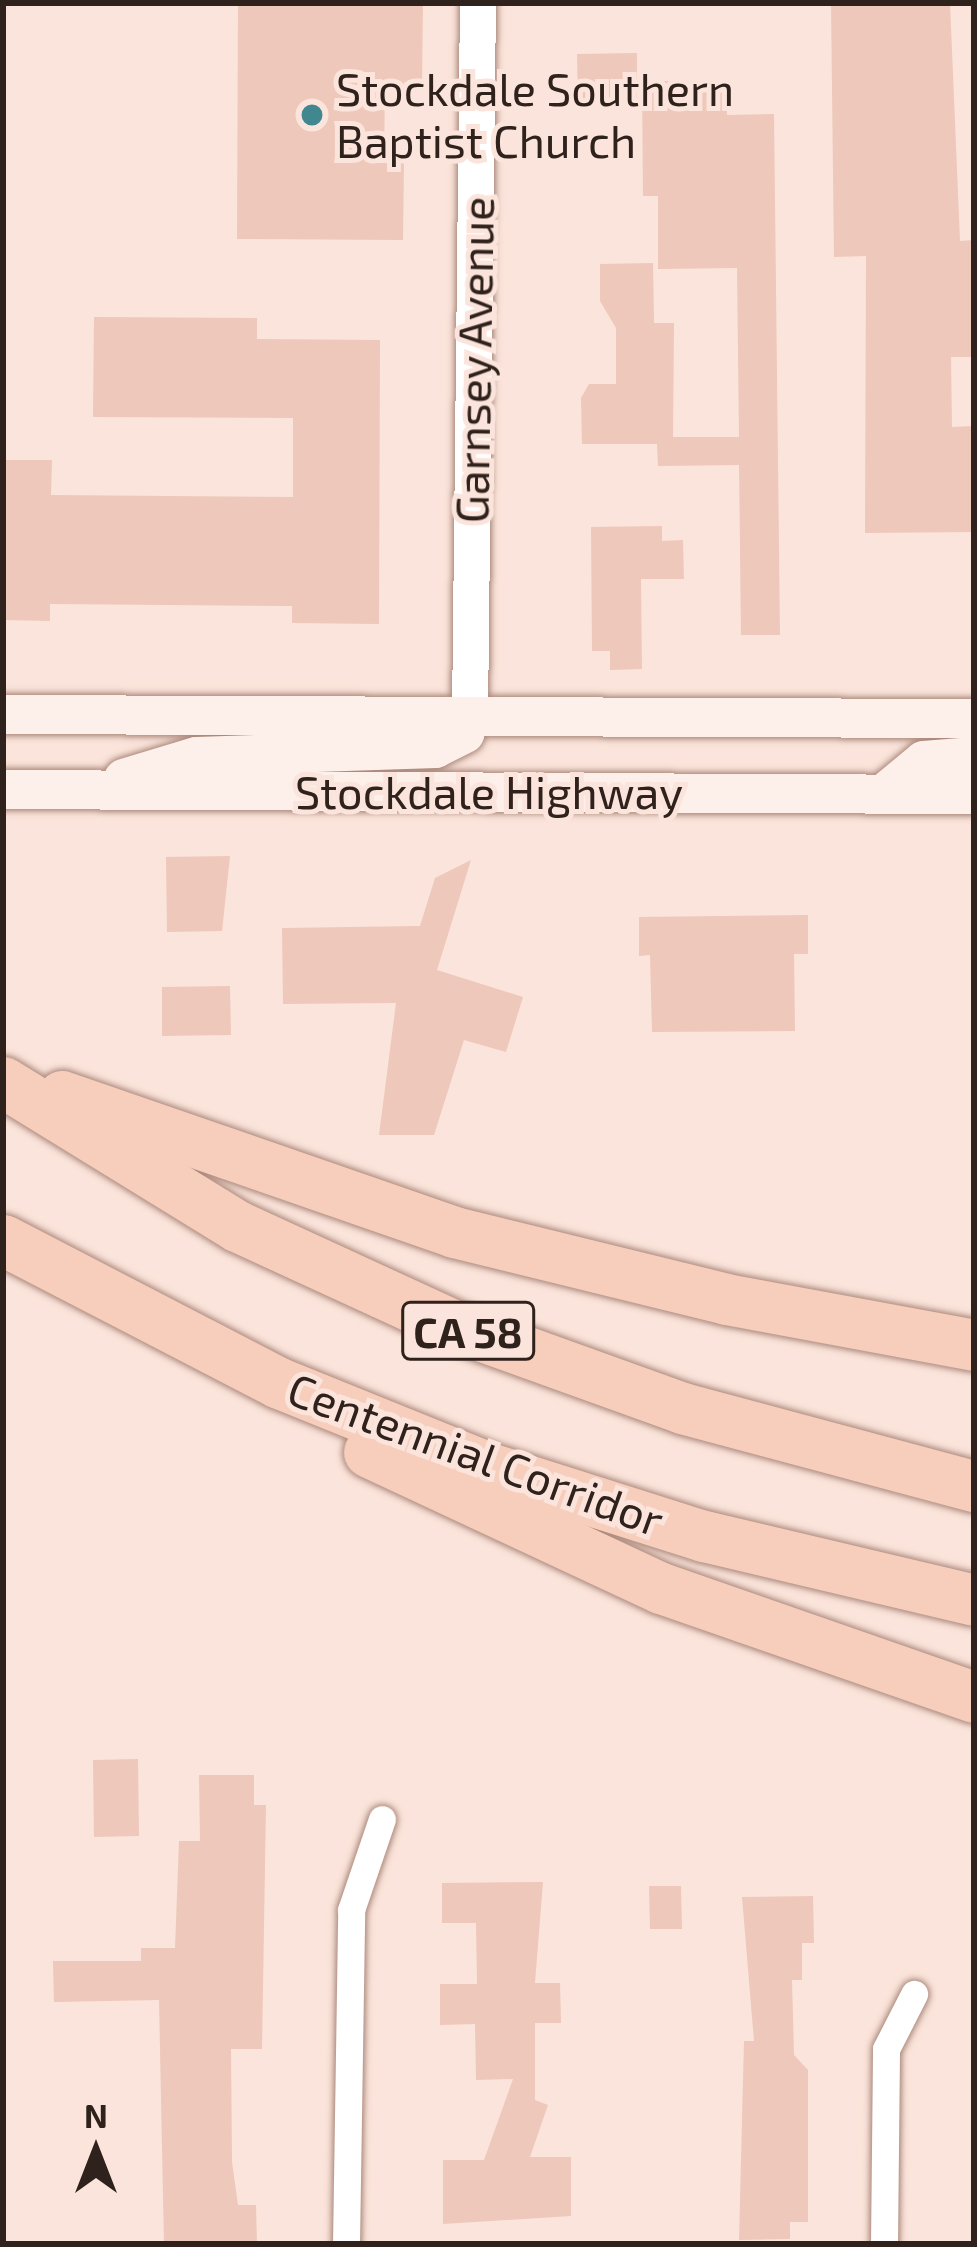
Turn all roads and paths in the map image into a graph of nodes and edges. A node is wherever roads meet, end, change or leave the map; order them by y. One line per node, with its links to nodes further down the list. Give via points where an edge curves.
1 (478, 3): 3 (street, Garnsey Avenue)
2 (3, 714): 3 (main road, Stockdale Highway)
3 (470, 716): 4 (main road, Stockdale Highway); 7 (main road, via 464,734 435,748 196,756)
4 (974, 718)
5 (974, 756): 8 (main road, via 923,760)
6 (3, 789): 7 (main road, Stockdale Highway)
7 (90, 789): 8 (main road, Stockdale Highway)
8 (882, 794): 9 (main road, Stockdale Highway)
9 (974, 794)
10 (3, 1077): 13 (highway, via 454,1232 726,1299); 14 (highway, CA 58, via 196,1204 395,1301 682,1408)
11 (3, 1240): 12 (highway, Centennial Corridor / CA 58)
12 (80, 1283): 15 (highway, Centennial Corridor / CA 58, via 279,1383 489,1468 704,1535); 16 (highway, via 422,1480)
13 (974, 1345)
14 (974, 1486)
15 (974, 1600)
16 (782, 1635): 17 (highway); 18 (highway)
17 (974, 1697)
18 (974, 1720)
19 (382, 1819): 21 (street, via 351,1910)
20 (914, 1994): 22 (street, via 886,2048)
21 (346, 2244)
22 (884, 2244)

